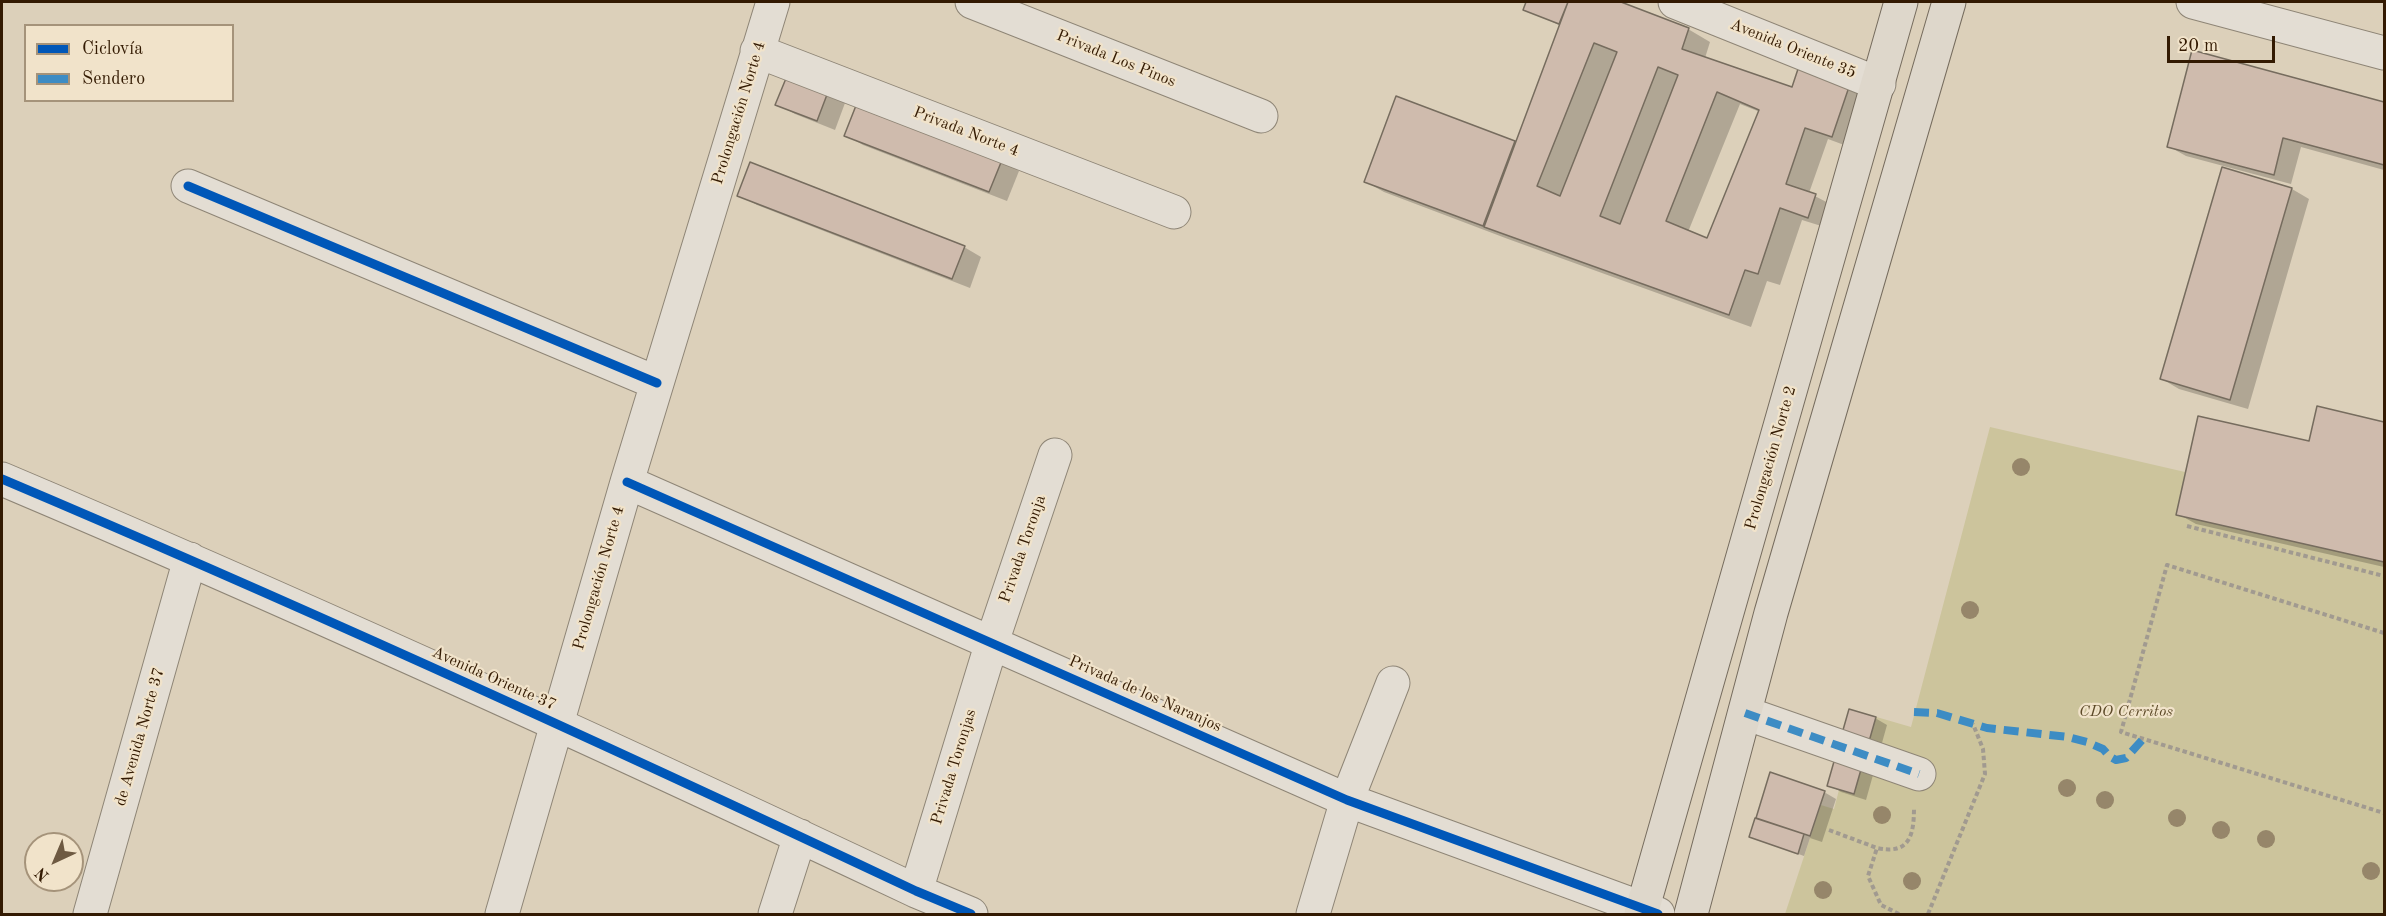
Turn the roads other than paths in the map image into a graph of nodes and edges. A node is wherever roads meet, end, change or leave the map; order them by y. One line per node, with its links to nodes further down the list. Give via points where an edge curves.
1 (773, 2): 7 (street, Prolongación Norte 4)
2 (972, 2): 10 (street, Privada Los Pinos)
3 (1675, 2): 9 (street, Avenida Oriente 35)
4 (1901, 2): 9 (main road, Prolongación Norte 2)
5 (1949, 2): 20 (main road)
6 (2193, 2): 8 (street)
7 (757, 51): 12 (street, Privada Norte 4); 13 (street, Prolongación Norte 4)
8 (2385, 53)
9 (1879, 84): 26 (main road, Prolongación Norte 2)
10 (1261, 116)
11 (188, 186): 13 (street)
12 (1174, 212)
13 (657, 383): 16 (street, Prolongación Norte 4)
14 (1055, 455): 18 (street, Privada Toronja)
15 (2, 479): 17 (street, Avenida Oriente 37)
16 (627, 482): 18 (street, Privada de los Naranjos); 21 (street, Prolongación Norte 4)
17 (190, 559): 21 (street, Avenida Oriente 37); 27 (street, de Avenida Norte 37)
18 (992, 642): 23 (street, Privada de los Naranjos); 25 (street, Privada Toronjas)
19 (1393, 683): 23 (street)
20 (1744, 713): 22 (street); 32 (main road)
21 (556, 723): 24 (street, Avenida Oriente 37); 28 (street, Prolongación Norte 4)
22 (1919, 774)
23 (1347, 800): 26 (street, Privada de los Naranjos); 31 (street)
24 (800, 836): 25 (street, Avenida Oriente 37); 29 (street)
25 (916, 891): 30 (street, Avenida Oriente 37)
26 (1647, 913)
27 (90, 915)
28 (502, 915)
29 (775, 915)
30 (971, 915)
31 (1313, 915)
32 (1691, 915)

